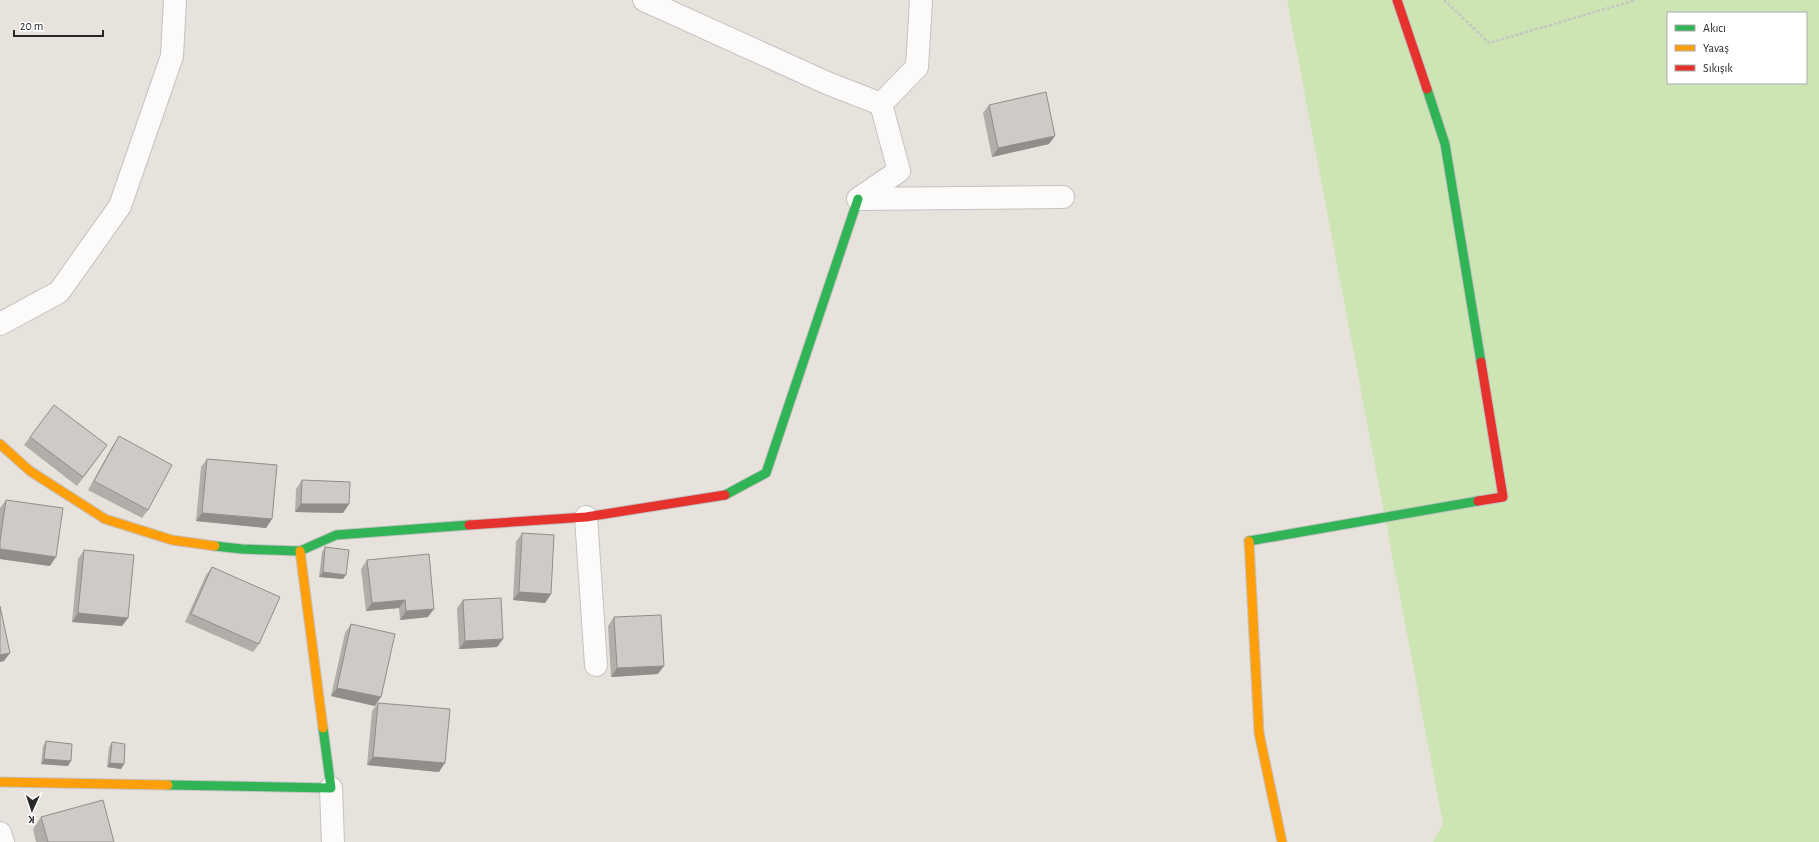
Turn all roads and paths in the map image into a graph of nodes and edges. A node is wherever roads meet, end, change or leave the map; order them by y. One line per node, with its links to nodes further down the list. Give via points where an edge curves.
1 (175, 0): 10 (street, via 172,56 120,206 59,292)
2 (644, 0): 7 (street, via 826,83)
3 (921, 0): 7 (street, via 917,67)
4 (1397, 0): 20 (street, via 1445,144 1503,497 1249,541 1259,733)
5 (1444, 0): 6 (path, via 1489,43)
6 (1636, 0)
7 (881, 104): 9 (street, via 899,171)
8 (1063, 198): 9 (street)
9 (858, 199): 12 (street, via 766,473 722,496)
10 (0, 324)
11 (0, 444): 13 (street, via 30,471 105,519 172,540 242,549)
12 (586, 517): 13 (street, via 336,535); 14 (street)
13 (300, 551): 16 (street)
14 (596, 664)
15 (0, 782): 16 (street)
16 (331, 788): 19 (street)
17 (0, 833): 18 (street)
18 (3, 842)
19 (334, 842)
20 (1282, 842)

